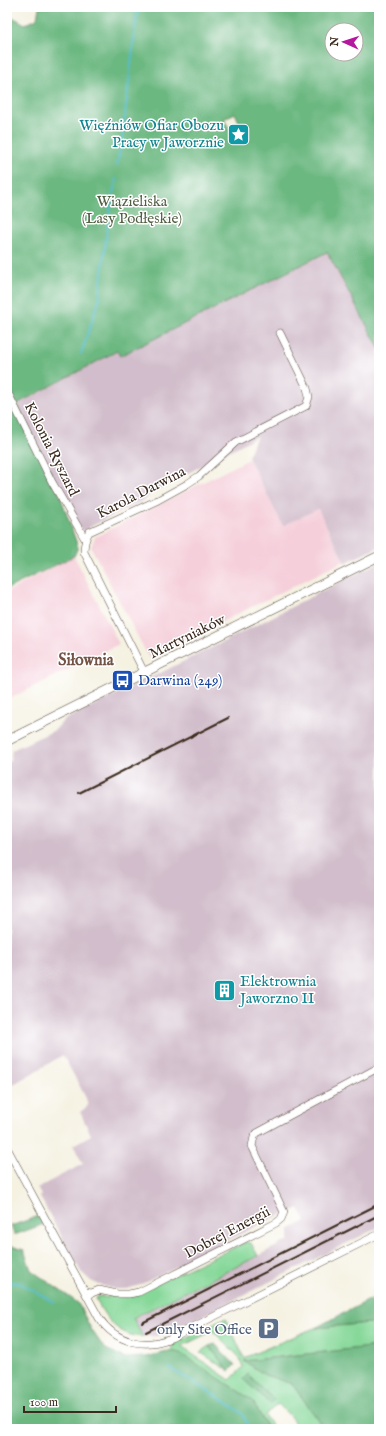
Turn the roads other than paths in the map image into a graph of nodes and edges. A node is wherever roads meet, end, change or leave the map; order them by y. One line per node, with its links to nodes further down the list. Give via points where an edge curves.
1 (280, 333): 3 (street, Karola Darwina, via 308,388 310,397 306,406 236,442 187,484 89,532)
2 (7, 391): 3 (street, Kolonia Ryszard, via 52,482)
3 (85, 539): 5 (street, via 84,552)
4 (379, 556): 5 (main road, Martyniaków)
5 (144, 672): 6 (main road, Martyniaków)
6 (7, 741)
7 (374, 1070): 10 (street, Dobrej Energii, via 257,1133 254,1137 252,1146 284,1212 276,1223 139,1292)
8 (8, 1149): 10 (street)
9 (379, 1234): 10 (street, via 161,1342 140,1344 118,1337 102,1323)
10 (85, 1292)

